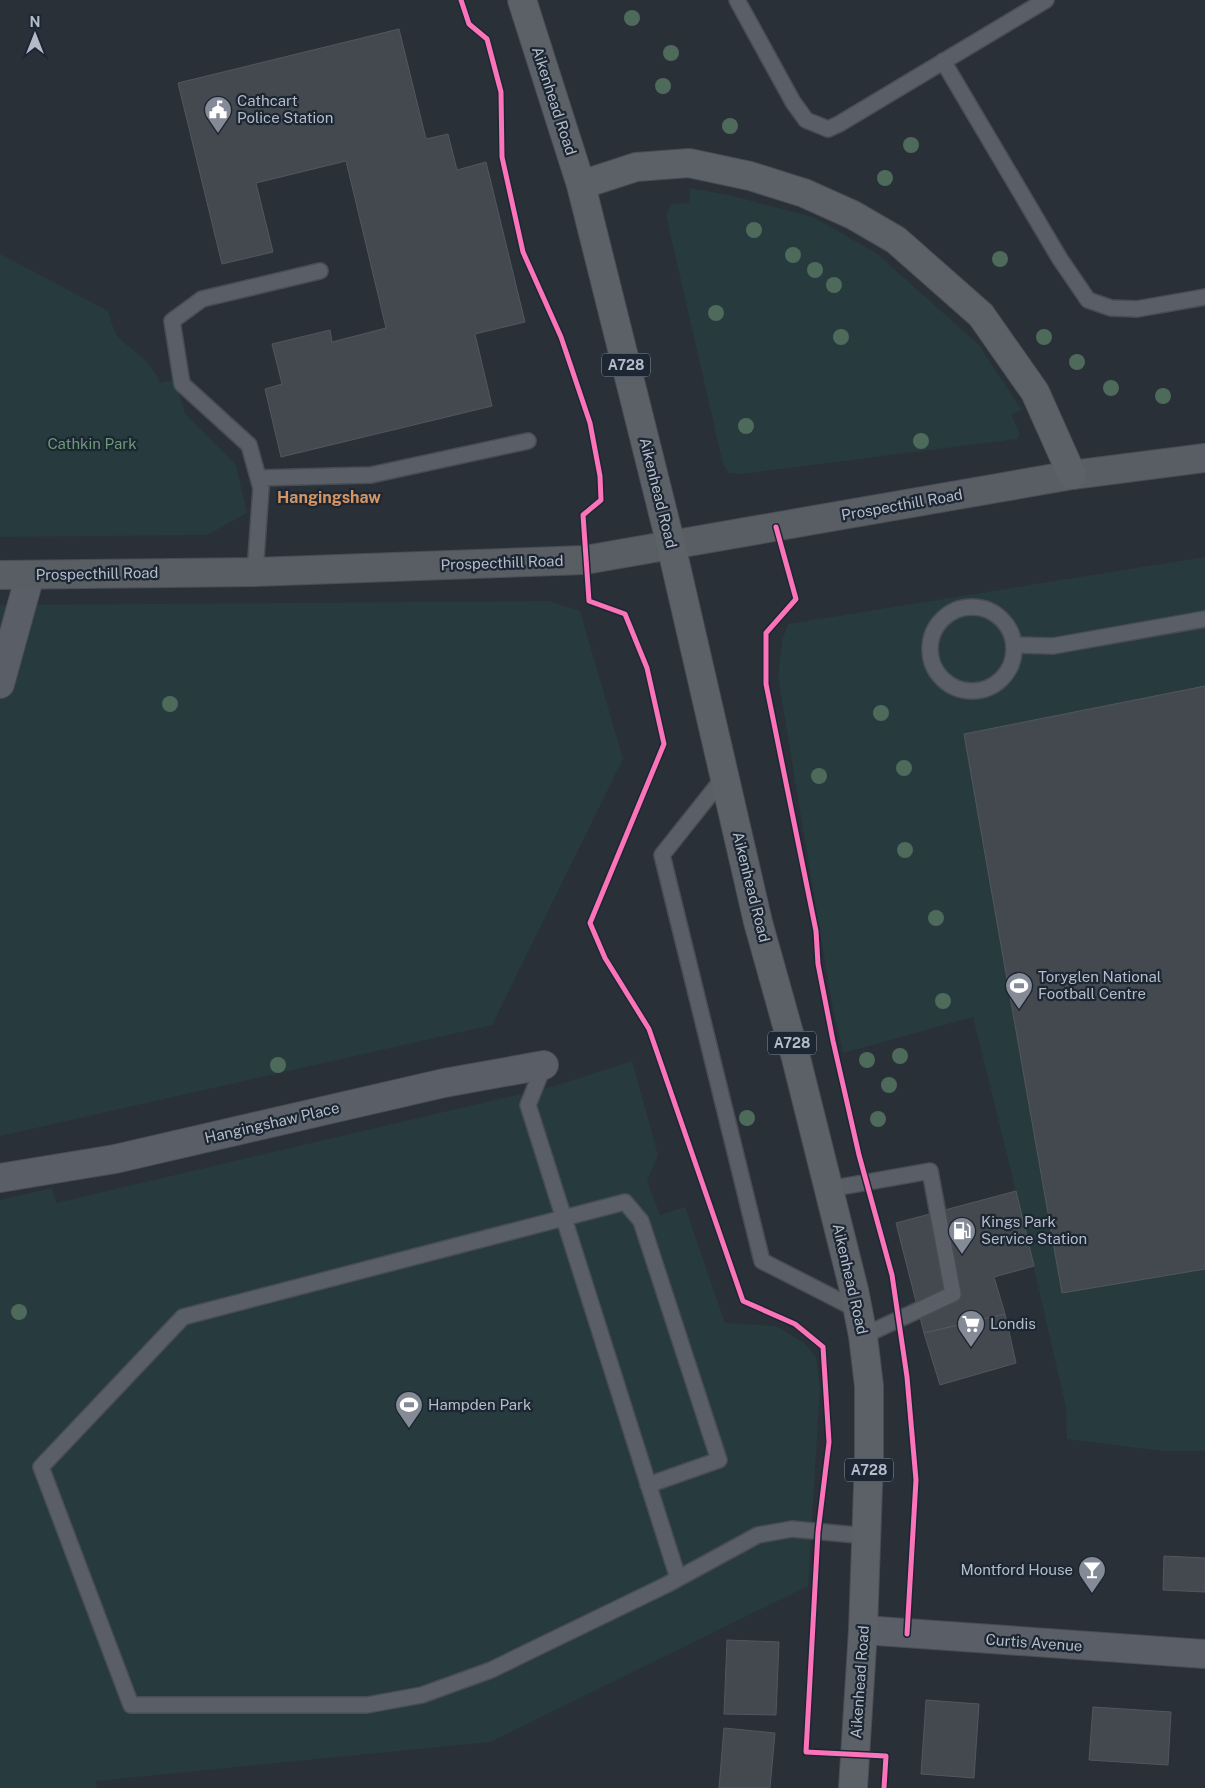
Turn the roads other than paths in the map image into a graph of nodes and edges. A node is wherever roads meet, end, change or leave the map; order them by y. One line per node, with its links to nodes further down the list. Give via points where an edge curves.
1 (522, 0): 5 (main road, Aikenhead Road / A728)
2 (737, 0): 4 (lane, via 793,102 806,120 828,129)
3 (1046, 0): 4 (lane)
4 (943, 61): 7 (lane, via 1060,259 1088,300 1111,308 1137,309)
5 (581, 185): 10 (main road, via 636,167 689,163 750,176 804,193 853,215 896,240 981,315 1035,392); 12 (main road, Aikenhead Road / A728)
6 (320, 271): 11 (lane, via 202,298 172,321 182,384 249,445)
7 (1205, 297)
8 (528, 441): 11 (lane, via 371,475)
9 (1205, 458): 10 (main road, Prospecthill Road)
10 (1072, 475): 12 (main road, Prospecthill Road)
11 (259, 478): 13 (lane)
12 (671, 546): 13 (main road, Prospecthill Road, via 585,560); 19 (main road, Aikenhead Road / A728)
13 (255, 572): 15 (main road, Prospecthill Road)
14 (0, 575): 15 (main road, Prospecthill Road)
15 (30, 575): 18 (street)
16 (1205, 620): 17 (lane, via 1053,646)
17 (1014, 645): 17 (lane, via 1013,659 1003,677 985,689 958,689 945,682 930,659 932,631 940,619 965,606 979,606 1003,619 1011,631)
18 (0, 684)
19 (724, 777): 22 (main road, Aikenhead Road / A728, via 758,922); 24 (lane, via 662,855 762,1261)
20 (544, 1065): 21 (street, Hangingshaw Place, via 444,1083 115,1159); 23 (lane, via 528,1106)
21 (0, 1178)
22 (829, 1190): 24 (main road, Aikenhead Road / A728); 25 (lane, via 930,1171 953,1294)
23 (562, 1218): 26 (lane); 26 (lane, via 625,1202 641,1221 719,1460); 28 (lane, via 183,1317 41,1467 131,1705 367,1705 422,1695 491,1670)
24 (858, 1310): 25 (main road, Aikenhead Road / A728)
25 (864, 1336): 27 (main road, Aikenhead Road / A728, via 870,1386)
26 (648, 1485): 28 (lane)
27 (867, 1536): 28 (lane, via 792,1529 758,1535); 29 (main road, Aikenhead Road / A728)
28 (678, 1578)
29 (863, 1630): 30 (street, Curtis Avenue); 31 (main road, Aikenhead Road / A728)
30 (1205, 1654)
31 (853, 1788)

